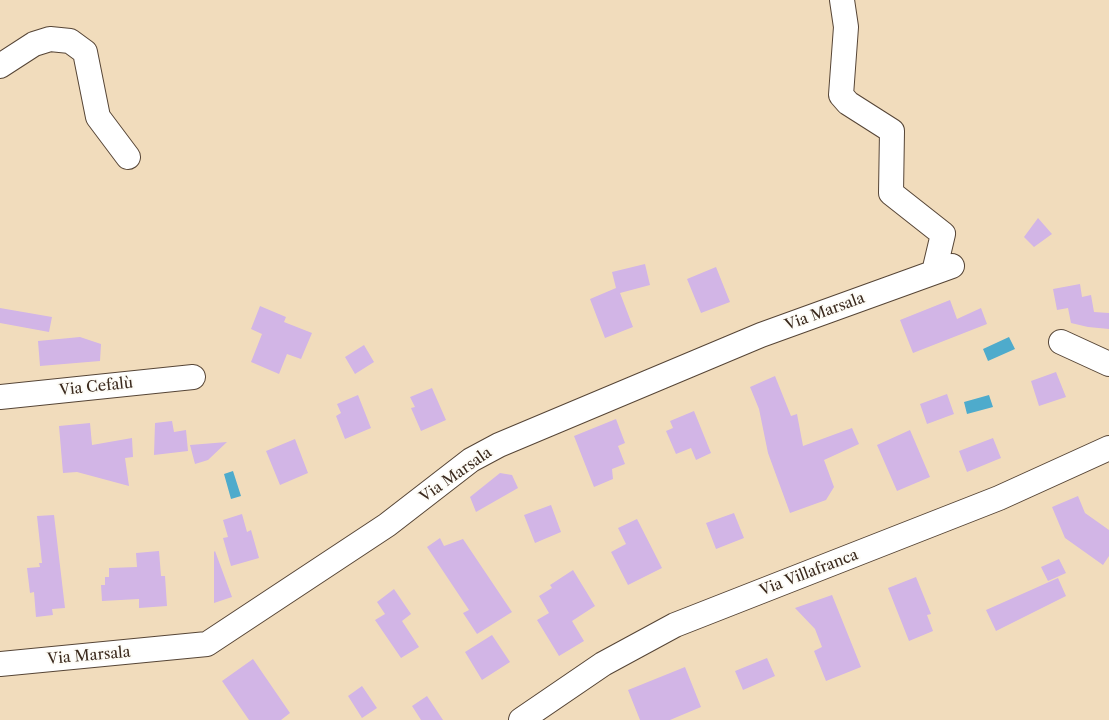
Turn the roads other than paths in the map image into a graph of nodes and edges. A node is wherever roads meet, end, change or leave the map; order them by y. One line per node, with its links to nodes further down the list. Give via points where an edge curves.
1 (842, 0): 9 (street, Via Marsala, via 846,27 841,95 892,131 891,193 943,234 943,269 761,336 499,445 471,460 387,525 207,644)
2 (0, 66): 3 (street, via 34,44 50,39 70,41 85,52 98,117)
3 (128, 157)
4 (1061, 342): 5 (street)
5 (1109, 364)
6 (193, 377): 7 (street, Via Cefalù)
7 (0, 397)
8 (1109, 448): 10 (street, Via Villafranca, via 1000,498 675,625 603,664)
9 (0, 664)
10 (521, 720)

